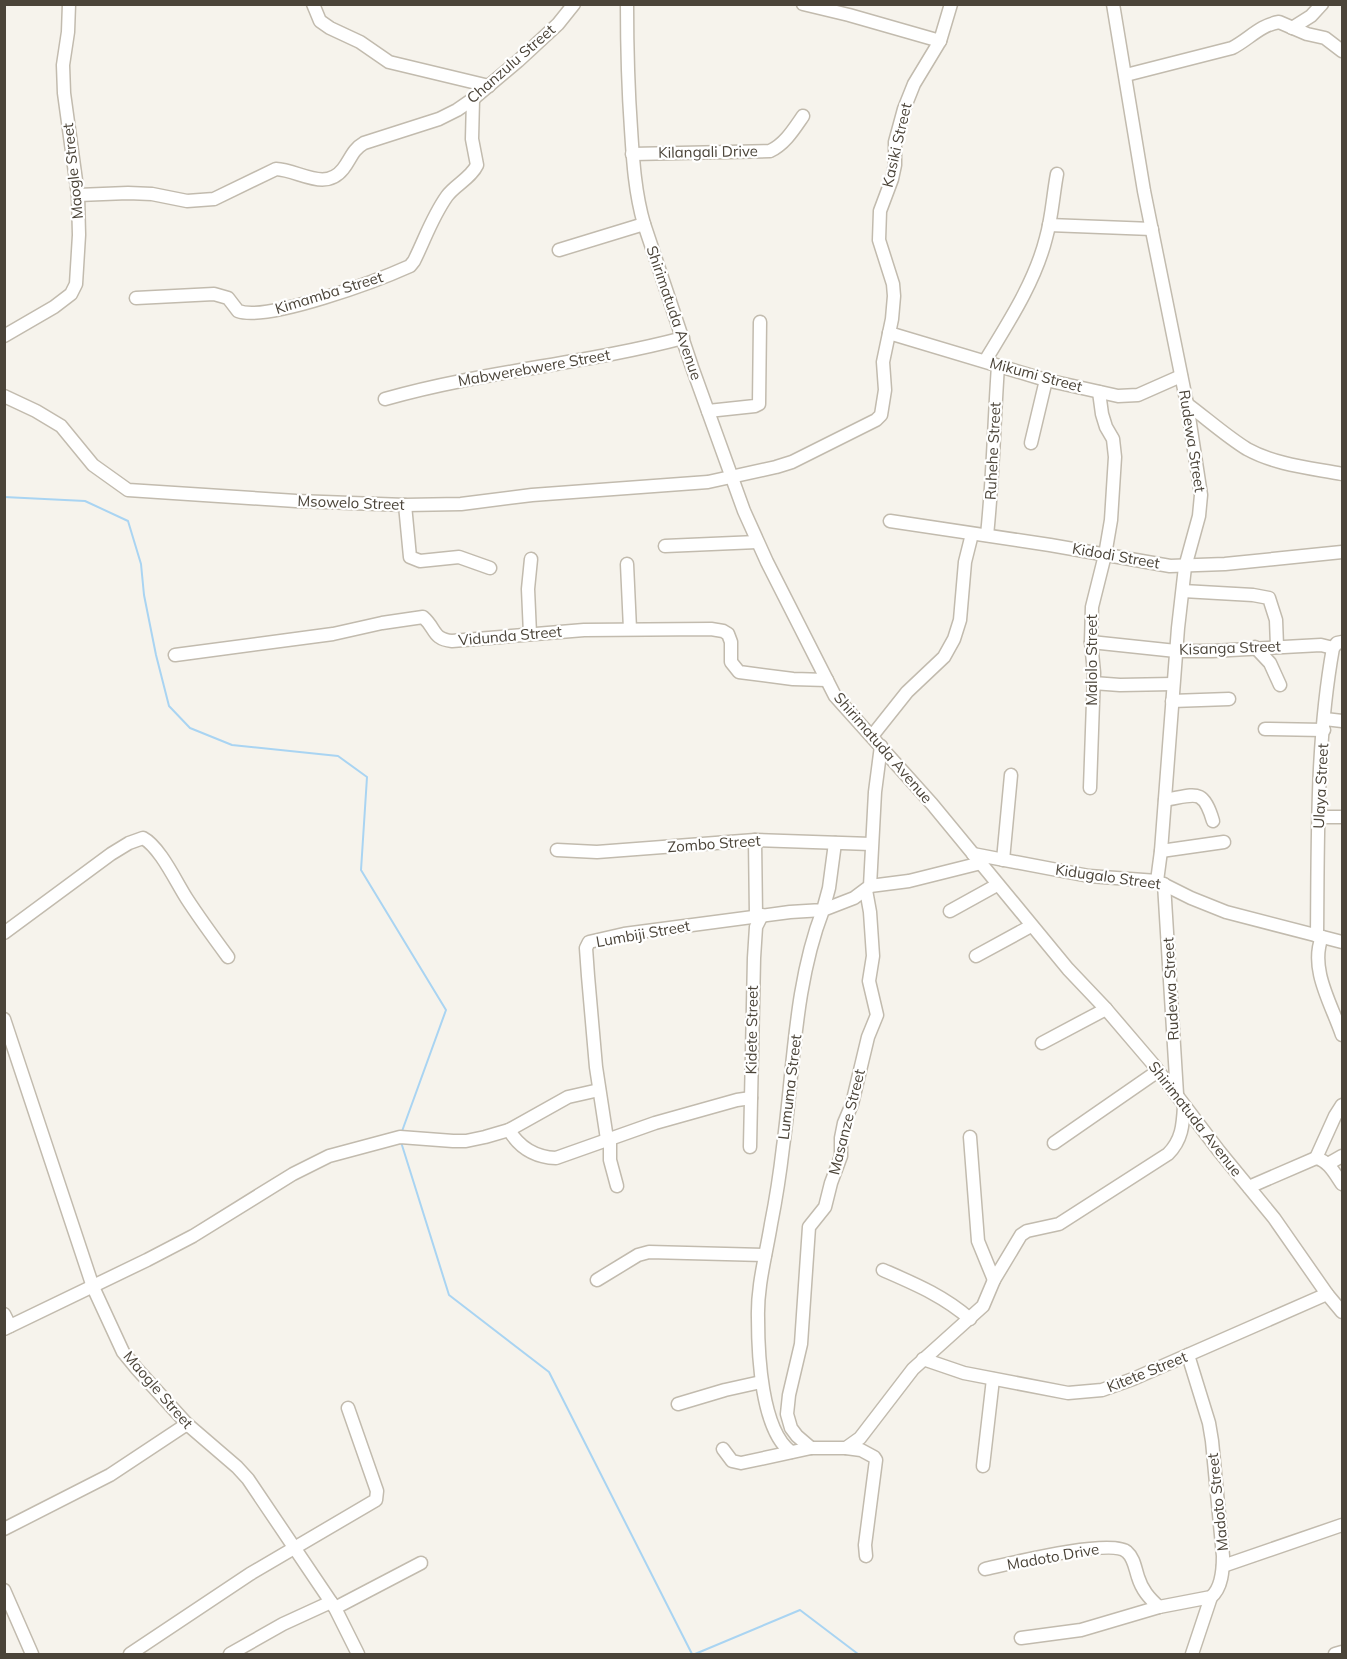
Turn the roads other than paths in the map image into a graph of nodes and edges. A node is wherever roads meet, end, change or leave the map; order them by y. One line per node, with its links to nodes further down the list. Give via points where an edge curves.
1 (69, 4): 18 (street, Maogle Street, via 64,93)
2 (313, 4): 13 (street, via 320,21 389,62)
3 (574, 4): 13 (street, Chanzulu Street, via 542,40)
4 (627, 4): 16 (street, Shirimatuda Avenue)
5 (803, 4): 10 (street)
6 (951, 4): 10 (street, Kasiki Street)
7 (1113, 4): 12 (street, Rudewa Street)
8 (1322, 4): 9 (street)
9 (1292, 28): 11 (street, via 1325,38); 12 (street, via 1274,23 1232,48)
10 (940, 41): 25 (street, Kasiki Street, via 904,109 892,180 880,212 879,240 893,284)
11 (1342, 51)
12 (1126, 75): 21 (street, Rudewa Street)
13 (489, 86): 14 (street, Chanzulu Street)
14 (474, 99): 18 (street, Chanzulu Street, via 439,119 364,143 355,148 343,169 328,180 276,169 214,199 187,201 128,193); 23 (street, Kimamba Street, via 472,139 477,165 437,210 410,266 357,288 253,313 238,311 228,298 214,294)
15 (803, 116): 16 (street, Kilangali Drive, via 785,140 770,151)
16 (633, 154): 19 (street, Shirimatuda Avenue, via 637,201)
17 (1057, 174): 20 (street)
18 (78, 195): 26 (street, Maogle Street, via 76,284 71,294)
19 (644, 224): 22 (street); 27 (street, Shirimatuda Avenue)
20 (1049, 225): 21 (street); 28 (street, via 1032,278)
21 (1152, 229): 30 (street, Rudewa Street)
22 (559, 250)
23 (136, 298)
24 (760, 322): 36 (street, via 759,404)
25 (889, 333): 28 (street, Mikumi Street); 39 (street, Kasiki Street, via 883,362 882,416 792,462)
26 (4, 336)
27 (683, 338): 34 (street, Mabwerebwere Street, via 569,363 427,387); 36 (street, Shirimatuda Avenue)
28 (985, 361): 29 (street, Mikumi Street)
29 (998, 366): 31 (street, Mikumi Street); 43 (street, Ruhehe Street)
30 (1181, 376): 32 (street, Mikumi Street, via 1128,397); 35 (street, Rudewa Street)
31 (1046, 380): 32 (street, Mikumi Street); 37 (street)
32 (1100, 392): 47 (street, Malolo Street, via 1115,457)
33 (4, 396): 40 (street, Msowelo Street, via 61,426 93,465 128,490)
34 (385, 399)
35 (1187, 404): 38 (street, via 1266,458); 50 (street, Rudewa Street, via 1201,504)
36 (708, 411): 39 (street, Shirimatuda Avenue)
37 (1031, 443)
38 (1342, 474)
39 (731, 478): 40 (street, Msowelo Street, via 460,504); 44 (street, Shirimatuda Avenue)
40 (405, 505): 51 (street, via 410,557 420,561 459,557)
41 (890, 521): 42 (street, Kidodi Street)
42 (972, 534): 43 (street, Kidodi Street); 70 (street, via 964,562 960,620 954,639 944,657 907,692)
43 (987, 536): 47 (street, Kidodi Street)
44 (757, 542): 45 (street); 61 (street, Shirimatuda Avenue)
45 (665, 546)
46 (1342, 552): 50 (street, Kidodi Street)
47 (1105, 555): 50 (street, Kidodi Street); 55 (street, Malolo Street, via 1092,607)
48 (531, 559): 54 (street)
49 (627, 564): 53 (street)
50 (1185, 567): 52 (street, Rudewa Street)
51 (490, 568)
52 (1183, 591): 57 (street, via 1269,598 1276,620); 59 (street, Rudewa Street)
53 (630, 629): 54 (street, Vidunda Street); 61 (street, Vidunda Street, via 723,631 731,642 731,662 739,672)
54 (530, 634): 60 (street, Vidunda Street, via 444,640 423,617)
55 (1091, 642): 59 (street, Kisanga Street); 62 (street, Malolo Street)
56 (1338, 645): 57 (street, Kisanga Street); 68 (street, Ulaya Street, via 1327,687)
57 (1277, 646): 58 (street, Kisanga Street)
58 (1255, 647): 59 (street, Kisanga Street); 64 (street, via 1270,663)
59 (1176, 651): 63 (street, Rudewa Street)
60 (175, 656)
61 (827, 680): 70 (street, Shirimatuda Avenue, via 835,696)
62 (1094, 683): 63 (street); 73 (street, Malolo Street)
63 (1173, 684): 66 (street, Rudewa Street)
64 (1280, 685)
65 (1229, 699): 66 (street)
66 (1172, 701): 74 (street, Rudewa Street)
67 (1342, 720): 68 (street)
68 (1324, 725): 69 (street); 75 (street, Ulaya Street)
69 (1265, 729)
70 (872, 736): 71 (street, Shirimatuda Avenue)
71 (880, 746): 81 (street); 84 (street, Shirimatuda Avenue)
72 (1011, 775): 85 (street)
73 (1090, 788)
74 (1165, 800): 77 (street, via 1203,797); 83 (street, Rudewa Street)
75 (1319, 817): 76 (street); 94 (street, Ulaya Street)
76 (1342, 817)
77 (1213, 821)
78 (755, 840): 80 (street, Zombo Street); 82 (street, Zombo Street, via 597,852); 91 (street, Kidete Street)
79 (1224, 842): 83 (street)
80 (835, 843): 81 (street, Zombo Street); 89 (street, Lumuma Street)
81 (871, 844): 88 (street)
82 (557, 850)
83 (1161, 851): 86 (street, Rudewa Street)
84 (977, 858): 85 (street, Kidugalo Street); 87 (street, Shirimatuda Avenue); 88 (street, via 909,881)
85 (1002, 860): 86 (street, Kidugalo Street, via 1089,876)
86 (1160, 882): 94 (street, Kidugalo Street, via 1226,912); 105 (street, Rudewa Street)
87 (997, 885): 90 (street); 92 (street, Shirimatuda Avenue)
88 (868, 888): 89 (street); 135 (street, Masanze Street, via 873,956 870,981 877,1015 844,1123 841,1156 828,1199 809,1227 801,1344 787,1414 791,1428)
89 (823, 910): 91 (street, Lumbiji Street); 118 (street, Lumuma Street, via 806,972)
90 (950, 911)
91 (759, 916): 103 (street, Lumbiji Street, via 589,942 585,948); 104 (street, Kidete Street, via 753,958)
92 (1031, 926): 96 (street); 98 (street, Shirimatuda Avenue)
93 (4, 933): 97 (street, via 111,854 142,838 160,856)
94 (1319, 936): 95 (street, Kidugalo Street); 100 (street, Ulaya Street, via 1317,962)
95 (1342, 942)
96 (976, 956)
97 (228, 957)
98 (1106, 1009): 101 (street); 102 (street, Shirimatuda Avenue)
99 (4, 1019): 122 (street, Maogle Street)
100 (1342, 1035)
101 (1042, 1042)
102 (1158, 1071): 105 (street, Shirimatuda Avenue); 110 (street)
103 (599, 1090): 107 (street, via 568,1097); 109 (street, Lumbiji Street)
104 (751, 1098): 109 (street); 111 (street, Kidete Street)
105 (1180, 1100): 117 (street, Shirimatuda Avenue); 121 (street, via 1180,1138 1168,1154 1059,1224 1021,1235)
106 (1342, 1105): 113 (street)
107 (509, 1130): 109 (street, via 517,1143 548,1158); 122 (street, via 466,1142 400,1137 329,1156 292,1174 193,1236)
108 (970, 1137): 121 (street, via 978,1241)
109 (609, 1139): 116 (street, Lumbiji Street)
110 (1054, 1143)
111 (750, 1147)
112 (1342, 1156): 114 (street)
113 (1316, 1158): 114 (street); 117 (street)
114 (1328, 1164): 115 (street)
115 (1342, 1184)
116 (617, 1186)
117 (1249, 1187): 123 (street, Shirimatuda Avenue)
118 (765, 1255): 120 (street, via 649,1252); 131 (street, Lumuma Street, via 758,1317)
119 (883, 1270): 126 (street, via 930,1290)
120 (597, 1280)
121 (994, 1280): 126 (street, via 983,1306)
122 (93, 1287): 127 (street); 134 (street, Maogle Street, via 123,1352)
123 (1326, 1294): 124 (street, Shirimatuda Avenue); 128 (street, Kitete Street)
124 (1342, 1310)
125 (4, 1314): 127 (street)
126 (970, 1319): 129 (street)
127 (8, 1328)
128 (1188, 1355): 130 (street, Kitete Street, via 1090,1393 1061,1392); 145 (street, Madoto Street, via 1209,1423)
129 (923, 1359): 130 (street, Kitete Street); 136 (street, via 860,1438)
130 (993, 1379): 139 (street)
131 (761, 1382): 132 (street); 138 (street, Lumuma Street, via 776,1431)
132 (678, 1404)
133 (348, 1408): 142 (street, via 377,1491 376,1500)
134 (187, 1424): 141 (street, via 110,1475); 142 (street, Maogle Street, via 248,1479)
135 (811, 1448): 136 (street); 138 (street)
136 (846, 1448): 143 (street, via 861,1450 876,1460)
137 (723, 1449): 138 (street, via 732,1461 741,1463)
138 (792, 1452)
139 (983, 1466)
140 (1342, 1525): 145 (street)
141 (4, 1529)
142 (295, 1547): 149 (street, Maogle Street); 154 (street)
143 (866, 1556)
144 (421, 1563): 149 (street)
145 (1223, 1566): 148 (street, Madoto Street, via 1219,1587)
146 (985, 1569): 150 (street, Madoto Drive, via 1117,1547 1133,1559 1143,1590)
147 (4, 1590): 153 (street)
148 (1211, 1598): 150 (street); 157 (street, Madoto Street)
149 (333, 1605): 155 (street, via 284,1624); 156 (street, Maogle Street)
150 (1159, 1607): 151 (street, via 1081,1630)
151 (1021, 1638)
152 (1342, 1652): 158 (street)
153 (32, 1654)
154 (130, 1654)
155 (230, 1654)
156 (358, 1654)
157 (1192, 1654)
158 (1335, 1654)

